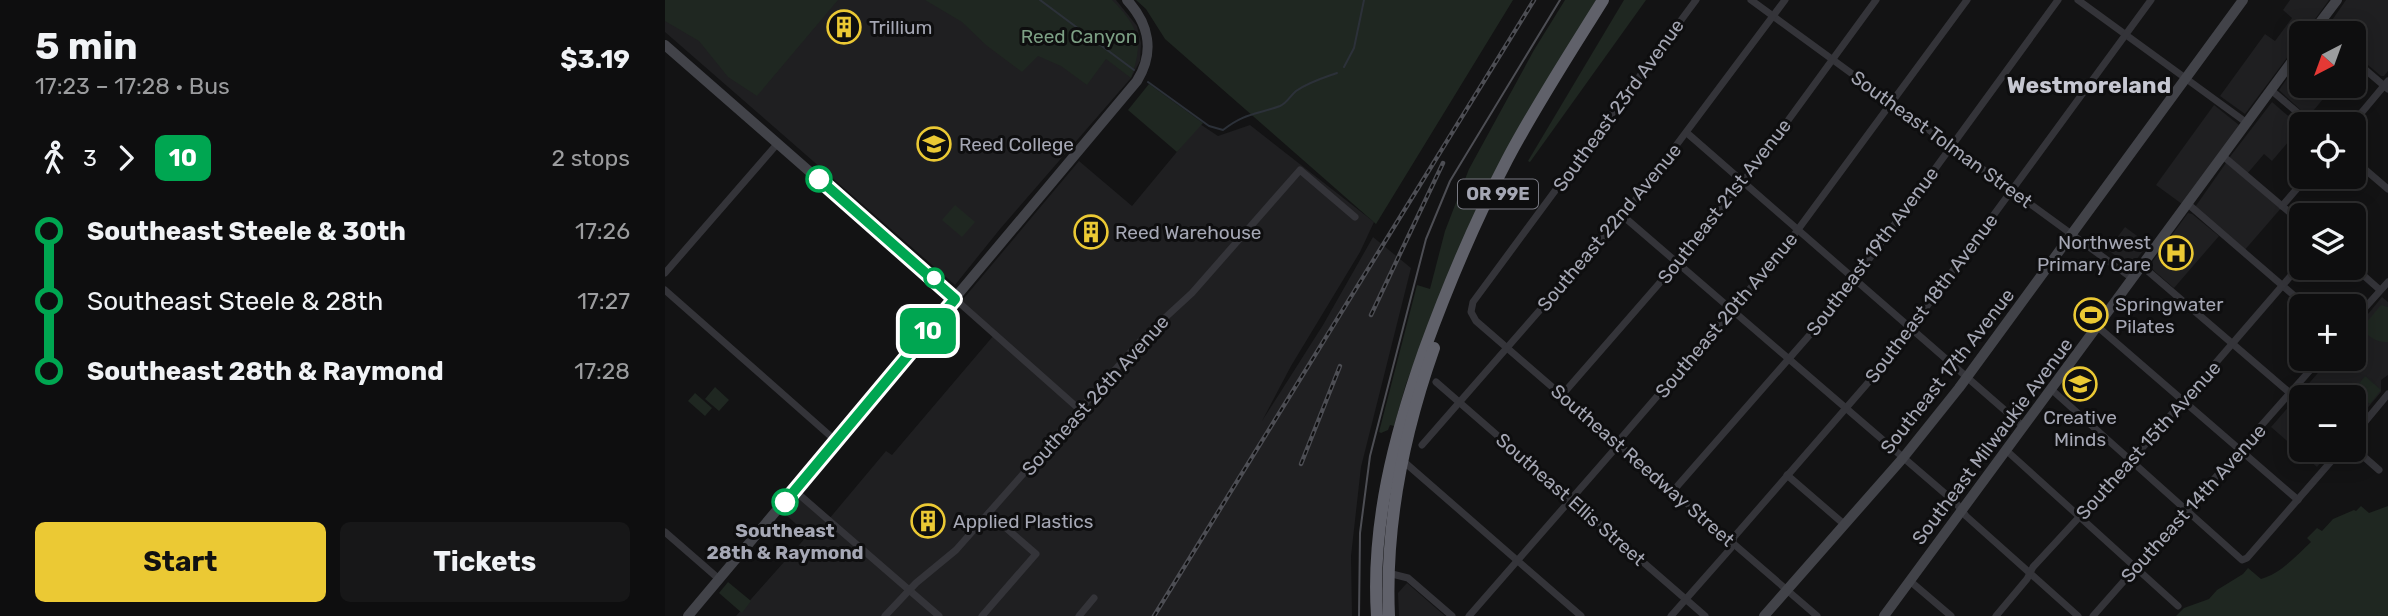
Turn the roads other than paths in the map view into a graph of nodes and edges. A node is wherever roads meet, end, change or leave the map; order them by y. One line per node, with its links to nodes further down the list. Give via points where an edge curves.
1 (1127, 0): 56 (street, via 1146,31 1148,54 1140,76)
2 (1603, 0): 85 (highway, OR 99E, via 1528,122 1478,219 1410,389)
3 (1612, 0): 85 (highway, OR 99E, via 1540,117 1481,230 1431,356)
4 (1696, 0): 59 (street, Southeast 23rd Avenue, via 1473,302)
5 (1751, 0): 14 (street, Southeast Tolman Street)
6 (1785, 0): 14 (street, Southeast 22nd Avenue)
7 (1876, 0): 18 (street, Southeast 21st Avenue)
8 (1967, 0): 24 (street, Southeast 20th Avenue)
9 (2058, 0): 30 (street, Southeast 19th Avenue)
10 (2078, 0): 16 (street)
11 (2151, 0): 16 (street, Southeast 18th Avenue)
12 (2243, 0): 21 (street, Southeast 17th Avenue)
13 (2337, 0): 15 (street)
14 (1773, 16): 18 (street, Southeast Tolman Street); 28 (street, Southeast 22nd Avenue)
15 (2324, 21)
16 (2125, 34): 21 (street); 36 (street, Southeast 18th Avenue)
17 (665, 45): 29 (street)
18 (1833, 59): 24 (street, Southeast Tolman Street); 33 (street, Southeast 21st Avenue)
19 (2289, 65): 23 (street, Southeast Milwaukie Avenue)
20 (2366, 69): 22 (street)
21 (2186, 78): 27 (street); 43 (street, Southeast 17th Avenue)
22 (2387, 85): 26 (street)
23 (2271, 90): 25 (street); 27 (street, Southeast Milwaukie Avenue)
24 (1892, 103): 30 (street, Southeast Tolman Street); 42 (street, Southeast 20th Avenue)
25 (2297, 112)
26 (2363, 112)
27 (2247, 123): 31 (street, Southeast Milwaukie Avenue)
28 (1687, 133): 33 (street); 40 (street, Southeast 22nd Avenue)
29 (778, 143): 46 (street); 56 (street)
30 (1952, 146): 36 (street, Southeast Tolman Street); 49 (street, Southeast 19th Avenue)
31 (2223, 156): 37 (street, Southeast Milwaukie Avenue); 38 (street)
32 (2366, 170): 35 (street)
33 (1743, 182): 42 (street); 44 (street, Southeast 21st Avenue)
34 (2297, 189): 38 (street)
35 (2388, 189)
36 (2012, 190): 43 (street, Southeast Tolman Street); 61 (street, Southeast 18th Avenue)
37 (2188, 204): 45 (street, Southeast Milwaukie Avenue); 52 (street)
38 (2282, 206): 39 (street)
39 (2289, 212)
40 (1623, 216): 44 (street); 63 (street, Southeast 22nd Avenue)
41 (1355, 217): 77 (street, Southeast 26th Avenue, via 1300,170 1192,293 1146,334)
42 (1798, 230): 49 (street); 58 (street, Southeast 20th Avenue)
43 (2072, 234): 50 (street, Southeast Tolman Street); 66 (street, Southeast 17th Avenue)
44 (1677, 263): 58 (street); 73 (street, Southeast 21st Avenue)
45 (2142, 266): 50 (street, Southeast Milwaukie Avenue); 62 (street)
46 (665, 273)
47 (2289, 278): 52 (street, Southeast 15th Avenue)
48 (2366, 278): 54 (street)
49 (1854, 279): 61 (street); 64 (street, Southeast 19th Avenue)
50 (2133, 279): 60 (street, Southeast Milwaukie Avenue)
51 (2388, 282): 54 (street)
52 (2282, 286): 55 (street); 62 (street, Southeast 15th Avenue)
53 (665, 290): 80 (street)
54 (2380, 290): 57 (street)
55 (2292, 294)
56 (955, 299): 77 (street); 80 (street)
57 (2366, 306)
58 (1731, 310): 64 (street); 81 (street, Southeast 20th Avenue)
59 (1471, 312): 63 (street, Southeast Reedway Street)
60 (2098, 327): 69 (street, Southeast Milwaukie Avenue); 74 (street)
61 (1911, 328): 66 (street); 76 (street, Southeast 18th Avenue)
62 (2233, 344): 70 (street); 74 (street, Southeast 15th Avenue)
63 (1508, 348): 73 (street, Southeast Reedway Street); 75 (street, Southeast 22nd Avenue)
64 (1787, 359): 76 (street); 93 (street, Southeast 19th Avenue)
65 (2309, 371): 68 (street, Southeast 14th Avenue)
66 (1967, 377): 79 (street); 86 (street, Southeast 17th Avenue)
67 (1436, 382): 75 (street, Southeast Ellis Street)
68 (2297, 385)
69 (2052, 390): 79 (street, Southeast Milwaukie Avenue); 88 (street)
70 (2289, 392)
71 (2289, 394): 83 (street, Southeast 14th Avenue)
72 (2388, 394): 78 (street)
73 (1562, 395): 81 (street, Southeast Reedway Street)
74 (2183, 402): 83 (street); 88 (street, Southeast 15th Avenue)
75 (1459, 403): 82 (street, Southeast 22nd Avenue); 94 (street, Southeast Ellis Street)
76 (1845, 408): 86 (street); 91 (street, Southeast 18th Avenue)
77 (1079, 409): 98 (street, Southeast 26th Avenue)
78 (2366, 421)
79 (2024, 427): 84 (street, Southeast Milwaukie Avenue)
80 (836, 441): 92 (street)
81 (1618, 444): 93 (street, Southeast Reedway Street); 94 (street, Southeast 20th Avenue)
82 (1422, 445)
83 (2240, 450): 95 (street); 97 (street, Southeast 14th Avenue)
84 (2007, 451): 96 (street, Southeast Milwaukie Avenue); 99 (street)
85 (1398, 457): 103 (street); 105 (highway, OR 99E); 119 (highway, OR 99E, via 1378,533)
86 (1903, 458): 96 (street); 100 (street, Southeast 17th Avenue)
87 (2366, 459): 90 (street)
88 (2131, 461): 97 (street); 99 (street, Southeast 15th Avenue)
89 (2331, 462): 95 (street)
90 (2379, 470)
91 (1787, 475): 100 (street); 102 (street, Southeast 18th Avenue)
92 (795, 491): 107 (street); 109 (street)
93 (1673, 491): 102 (street, Southeast Reedway Street)
94 (1570, 498): 103 (street, Southeast 20th Avenue); 112 (street, Southeast Ellis Street)
95 (2298, 500): 97 (street, via 2242,560)
96 (1962, 511): 106 (street); 108 (street, Southeast Milwaukie Avenue)
97 (2186, 511): 104 (street, Southeast 14th Avenue)
98 (989, 513): 109 (street, Southeast 26th Avenue, via 950,556); 117 (street, via 1036,554)
99 (2080, 517): 104 (street); 106 (street, Southeast 15th Avenue)
100 (1845, 525): 110 (street, Southeast 17th Avenue)
101 (665, 532): 107 (street)
102 (1733, 542): 110 (street, Southeast Reedway Street); 112 (street, Southeast 18th Avenue)
103 (1517, 561): 122 (street, Southeast 20th Avenue); 123 (street)
104 (2136, 568): 113 (street); 132 (street, Southeast 14th Avenue)
105 (1388, 573): 120 (highway, OR 99E); 121 (street, via 1408,578)
106 (2030, 573): 130 (street, Southeast 15th Avenue); 131 (street)
107 (719, 579): 114 (street)
108 (1910, 581): 128 (street, Southeast Milwaukie Avenue); 129 (street)
109 (909, 590): 115 (street, Southeast 26th Avenue); 116 (street)
110 (1787, 590): 126 (street, Southeast 17th Avenue); 127 (street, Southeast Reedway Street)
111 (1094, 598): 118 (street)
112 (1686, 599): 124 (street, Southeast 18th Avenue); 125 (street, Southeast Ellis Street)
113 (2179, 606)
114 (688, 616)
115 (885, 616)
116 (939, 616)
117 (982, 616)
118 (1079, 616)
119 (1377, 616)
120 (1389, 616)
121 (1452, 616)
122 (1469, 616)
123 (1581, 616)
124 (1671, 616)
125 (1705, 616)
126 (1764, 616)
127 (1817, 616)
128 (1884, 616)
129 (1951, 616)
130 (1996, 616)
131 (2078, 616)
132 (2093, 616)

